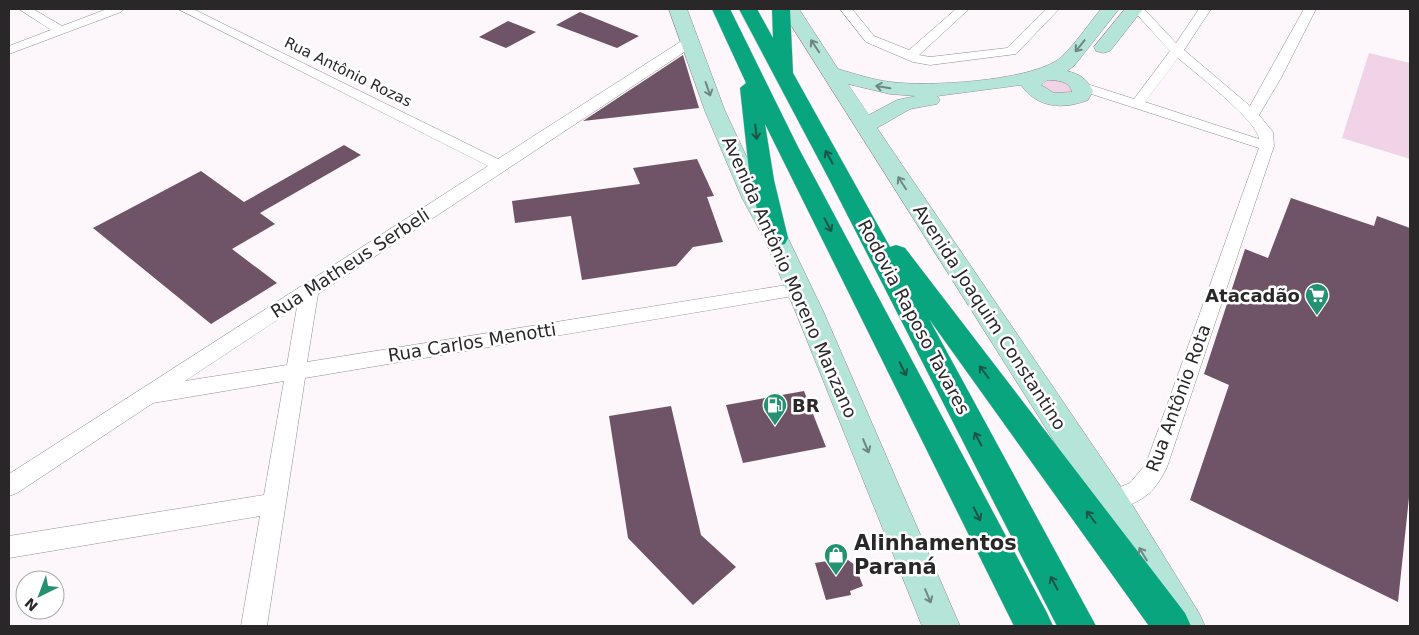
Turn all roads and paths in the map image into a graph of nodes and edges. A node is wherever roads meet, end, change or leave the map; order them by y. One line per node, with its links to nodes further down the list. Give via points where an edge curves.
1 (25, 9): 17 (street)
2 (117, 9): 17 (street)
3 (184, 9): 30 (street, Rua Antônio Rozas)
4 (678, 9): 18 (street, Avenida Antônio Moreno Manzano)
5 (781, 9): 24 (highway)
6 (790, 9): 22 (street, Avenida Joaquim Constantino, one-way to 6)
7 (866, 9): 16 (street)
8 (963, 9): 21 (street)
9 (1053, 9): 21 (street, via 1011,51 935,61)
10 (1110, 9): 25 (street, one-way to 25, via 1067,62)
11 (1134, 9): 23 (street)
12 (1138, 9): 20 (street)
13 (1205, 9): 20 (street)
14 (1310, 9): 27 (street)
15 (731, 12): 24 (highway, Rodovia Raposo Tavares); 32 (highway, one-way to 32, via 752,94 762,180); 43 (highway, Rodovia Raposo Tavares, one-way to 43, via 787,147)
16 (850, 13): 21 (street, via 870,39)
17 (60, 30): 19 (street)
18 (692, 43): 30 (street, Rua Matheus Serbeli, via 684,45); 32 (street, Avenida Antônio Moreno Manzano, one-way to 32, via 716,111 754,198)
19 (9, 50)
20 (1177, 51): 26 (street); 27 (street)
21 (910, 56)
22 (834, 74): 25 (street, one-way to 22, via 911,90 874,85); 28 (street, Avenida Joaquim Constantino)
23 (1083, 75): 25 (street, via 1053,74); 26 (street)
24 (784, 76): 31 (highway, Rodovia Raposo Tavares, one-way to 24)
25 (1039, 82): 28 (street, via 1028,91 917,102 894,108)
26 (1137, 104): 29 (street)
27 (1252, 115): 29 (street)
28 (865, 126): 38 (street, Avenida Joaquim Constantino, one-way to 28)
29 (1267, 139): 38 (street, Rua Antônio Rota, via 1156,466 1146,485 1132,495)
30 (498, 165): 34 (street, Rua Matheus Serbeli)
31 (842, 181): 44 (highway, Rodovia Raposo Tavares, one-way to 31); 45 (highway, one-way to 31)
32 (776, 238): 33 (street, Avenida Antônio Moreno Manzano)
33 (799, 288): 35 (street, Rua Carlos Menotti); 42 (street, Avenida Antônio Moreno Manzano, one-way to 42)
34 (309, 290): 35 (street); 36 (street, Rua Matheus Serbeli)
35 (296, 371): 36 (street, Rua Carlos Menotti); 39 (street)
36 (145, 396): 37 (street, Rua Matheus Serbeli)
37 (9, 486)
38 (1111, 501): 46 (street, Avenida Joaquim Constantino, one-way to 38)
39 (274, 504): 40 (street); 41 (street)
40 (9, 547)
41 (254, 626)
42 (941, 626)
43 (1034, 626)
44 (1077, 626)
45 (1172, 626)
46 (1186, 626)

